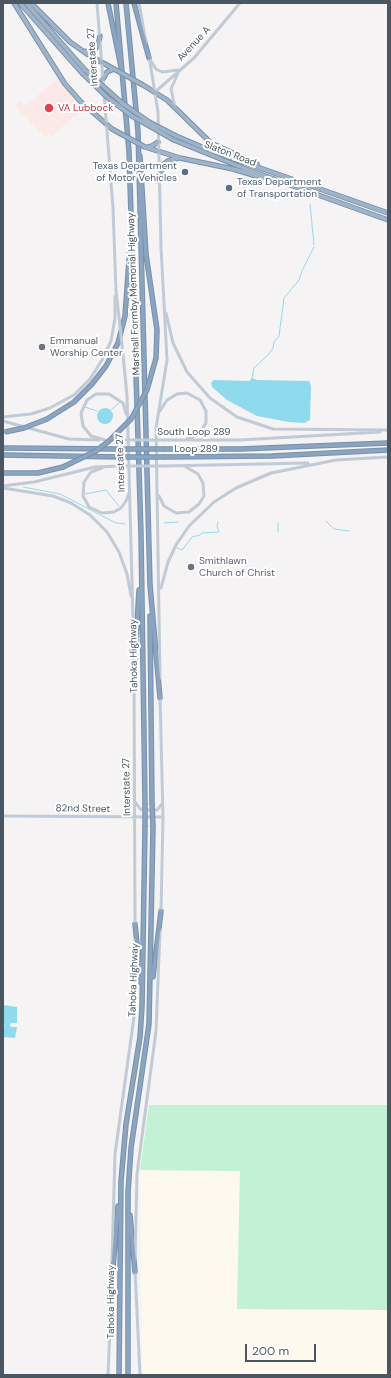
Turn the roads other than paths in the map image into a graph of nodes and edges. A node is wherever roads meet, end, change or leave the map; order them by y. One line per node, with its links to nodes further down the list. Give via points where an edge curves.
1 (14, 3): 23 (highway, via 65,84)
2 (20, 3): 18 (highway)
3 (26, 3): 18 (highway)
4 (31, 3): 13 (highway)
5 (97, 3): 12 (main road, Interstate 27)
6 (108, 3): 19 (highway, via 119,65)
7 (116, 3): 19 (highway, Marshall Formby Memorial Highway)
8 (126, 3): 24 (highway, Marshall Formby Memorial Highway)
9 (134, 3): 14 (highway)
10 (139, 3): 14 (main road)
11 (240, 3): 17 (main road, Avenue A, via 200,51)
12 (100, 36): 13 (highway, via 95,49 89,52); 15 (main road, Interstate 27)
13 (82, 51): 15 (highway)
14 (149, 58): 17 (main road, via 162,72); 21 (main road)
15 (102, 62): 16 (highway); 20 (main road, Interstate 27)
16 (114, 69): 20 (highway, via 107,72); 21 (highway, bridge)
17 (180, 70): 21 (main road, Avenue A); 22 (main road, via 171,89)
18 (83, 71): 25 (highway, Slaton Road, bridge, via 126,112)
19 (124, 76): 37 (highway, Marshall Formby Memorial Highway)
20 (103, 79): 23 (main road, Interstate 27)
21 (156, 92): 22 (highway); 26 (main road)
22 (175, 108): 30 (highway, via 211,143)
23 (106, 125): 27 (highway, bridge); 39 (main road, Interstate 27)
24 (138, 131): 56 (highway, bridge, via 146,254 157,330 156,358 147,390 131,419 96,451 63,467 26,474); 61 (highway, Marshall Formby Memorial Highway)
25 (175, 138): 30 (highway, Slaton Road); 32 (highway, Slaton Road)
26 (158, 142): 27 (highway); 28 (main road)
27 (145, 147): 28 (highway)
28 (158, 152): 29 (highway); 31 (main road)
29 (180, 158): 31 (highway, via 171,159 163,165); 32 (highway, via 233,169)
30 (270, 171): 33 (highway, Slaton Road)
31 (159, 181): 38 (main road)
32 (295, 187): 34 (highway, Slaton Road)
33 (324, 189): 34 (highway); 35 (highway, Slaton Road)
34 (321, 196): 36 (highway, Slaton Road)
35 (388, 213)
36 (388, 220)
37 (131, 241): 45 (highway, bridge, via 128,253 126,316 118,343 106,366 88,389 64,410 24,428); 60 (highway, Marshall Formby Memorial Highway, via 141,534)
38 (162, 272): 43 (main road, via 167,367); 44 (main road, via 168,324 177,353 193,381 222,408 246,421 273,429)
39 (116, 286): 40 (main road, via 111,341 90,379 74,395 50,408 31,414); 42 (main road, Interstate 27, bridge)
40 (3, 417)
41 (3, 421): 46 (main road, South Loop 289, via 69,438)
42 (128, 427): 46 (main road, via 125,407 120,400 105,393 93,396 82,407 80,416 89,434); 59 (main road, Interstate 27)
43 (156, 428): 47 (main road, via 167,400 177,394 191,394 204,406 206,423 196,436); 57 (main road)
44 (388, 431): 47 (main road, South Loop 289, via 240,440)
45 (4, 432)
46 (105, 440): 47 (main road, South Loop 289, bridge)
47 (180, 440)
48 (388, 442): 49 (highway, Loop 289, bridge, via 240,449)
49 (3, 448)
50 (388, 450): 51 (highway, Loop 289, bridge, via 165,457)
51 (3, 456)
52 (388, 457): 53 (main road)
53 (336, 460): 55 (main road, via 273,465); 63 (main road, via 290,468 257,478 230,491 205,510 181,536 168,562 162,582)
54 (111, 466): 55 (main road, bridge); 58 (main road, via 95,467 27,484); 59 (main road, via 94,470 86,478 83,493 89,507 102,513 117,510 126,501)
55 (176, 466): 57 (main road, via 194,471 203,483 202,499 194,509 181,514 166,508 159,498)
56 (3, 473)
57 (157, 480): 63 (main road)
58 (3, 487): 62 (main road, via 60,498 82,509 96,520 111,537 119,552 128,574)
59 (130, 487): 62 (main road, Interstate 27)
60 (140, 583): 64 (highway); 74 (highway, Tahoka Highway, bridge, via 145,803)
61 (150, 585): 65 (highway); 73 (highway, Tahoka Highway, bridge, via 153,826)
62 (132, 604): 64 (main road, Interstate 27)
63 (160, 621): 65 (main road)
64 (134, 677): 66 (main road, Interstate 27)
65 (160, 698): 67 (main road)
66 (135, 801): 67 (main road, via 140,809 147,810 159,809); 69 (main road, Interstate 27)
67 (162, 803): 70 (main road)
68 (3, 816): 69 (main road, 82nd Street)
69 (135, 817): 70 (main road, 82nd Street); 72 (main road, Interstate 27)
70 (163, 817): 71 (main road)
71 (160, 911): 73 (highway); 77 (main road, via 157,1029 137,1174)
72 (135, 924): 74 (highway); 78 (main road, Tahoka Highway, via 134,1017 115,1154)
73 (151, 996): 76 (highway, Tahoka Highway)
74 (142, 997): 75 (highway, Tahoka Highway, via 140,1037 126,1124)
75 (120, 1183): 78 (highway); 80 (highway, Tahoka Highway)
76 (128, 1190): 77 (highway); 81 (highway, Tahoka Highway)
77 (135, 1272): 82 (main road)
78 (112, 1280): 79 (main road, Tahoka Highway)
79 (108, 1375)
80 (119, 1375)
81 (128, 1375)
82 (140, 1375)

